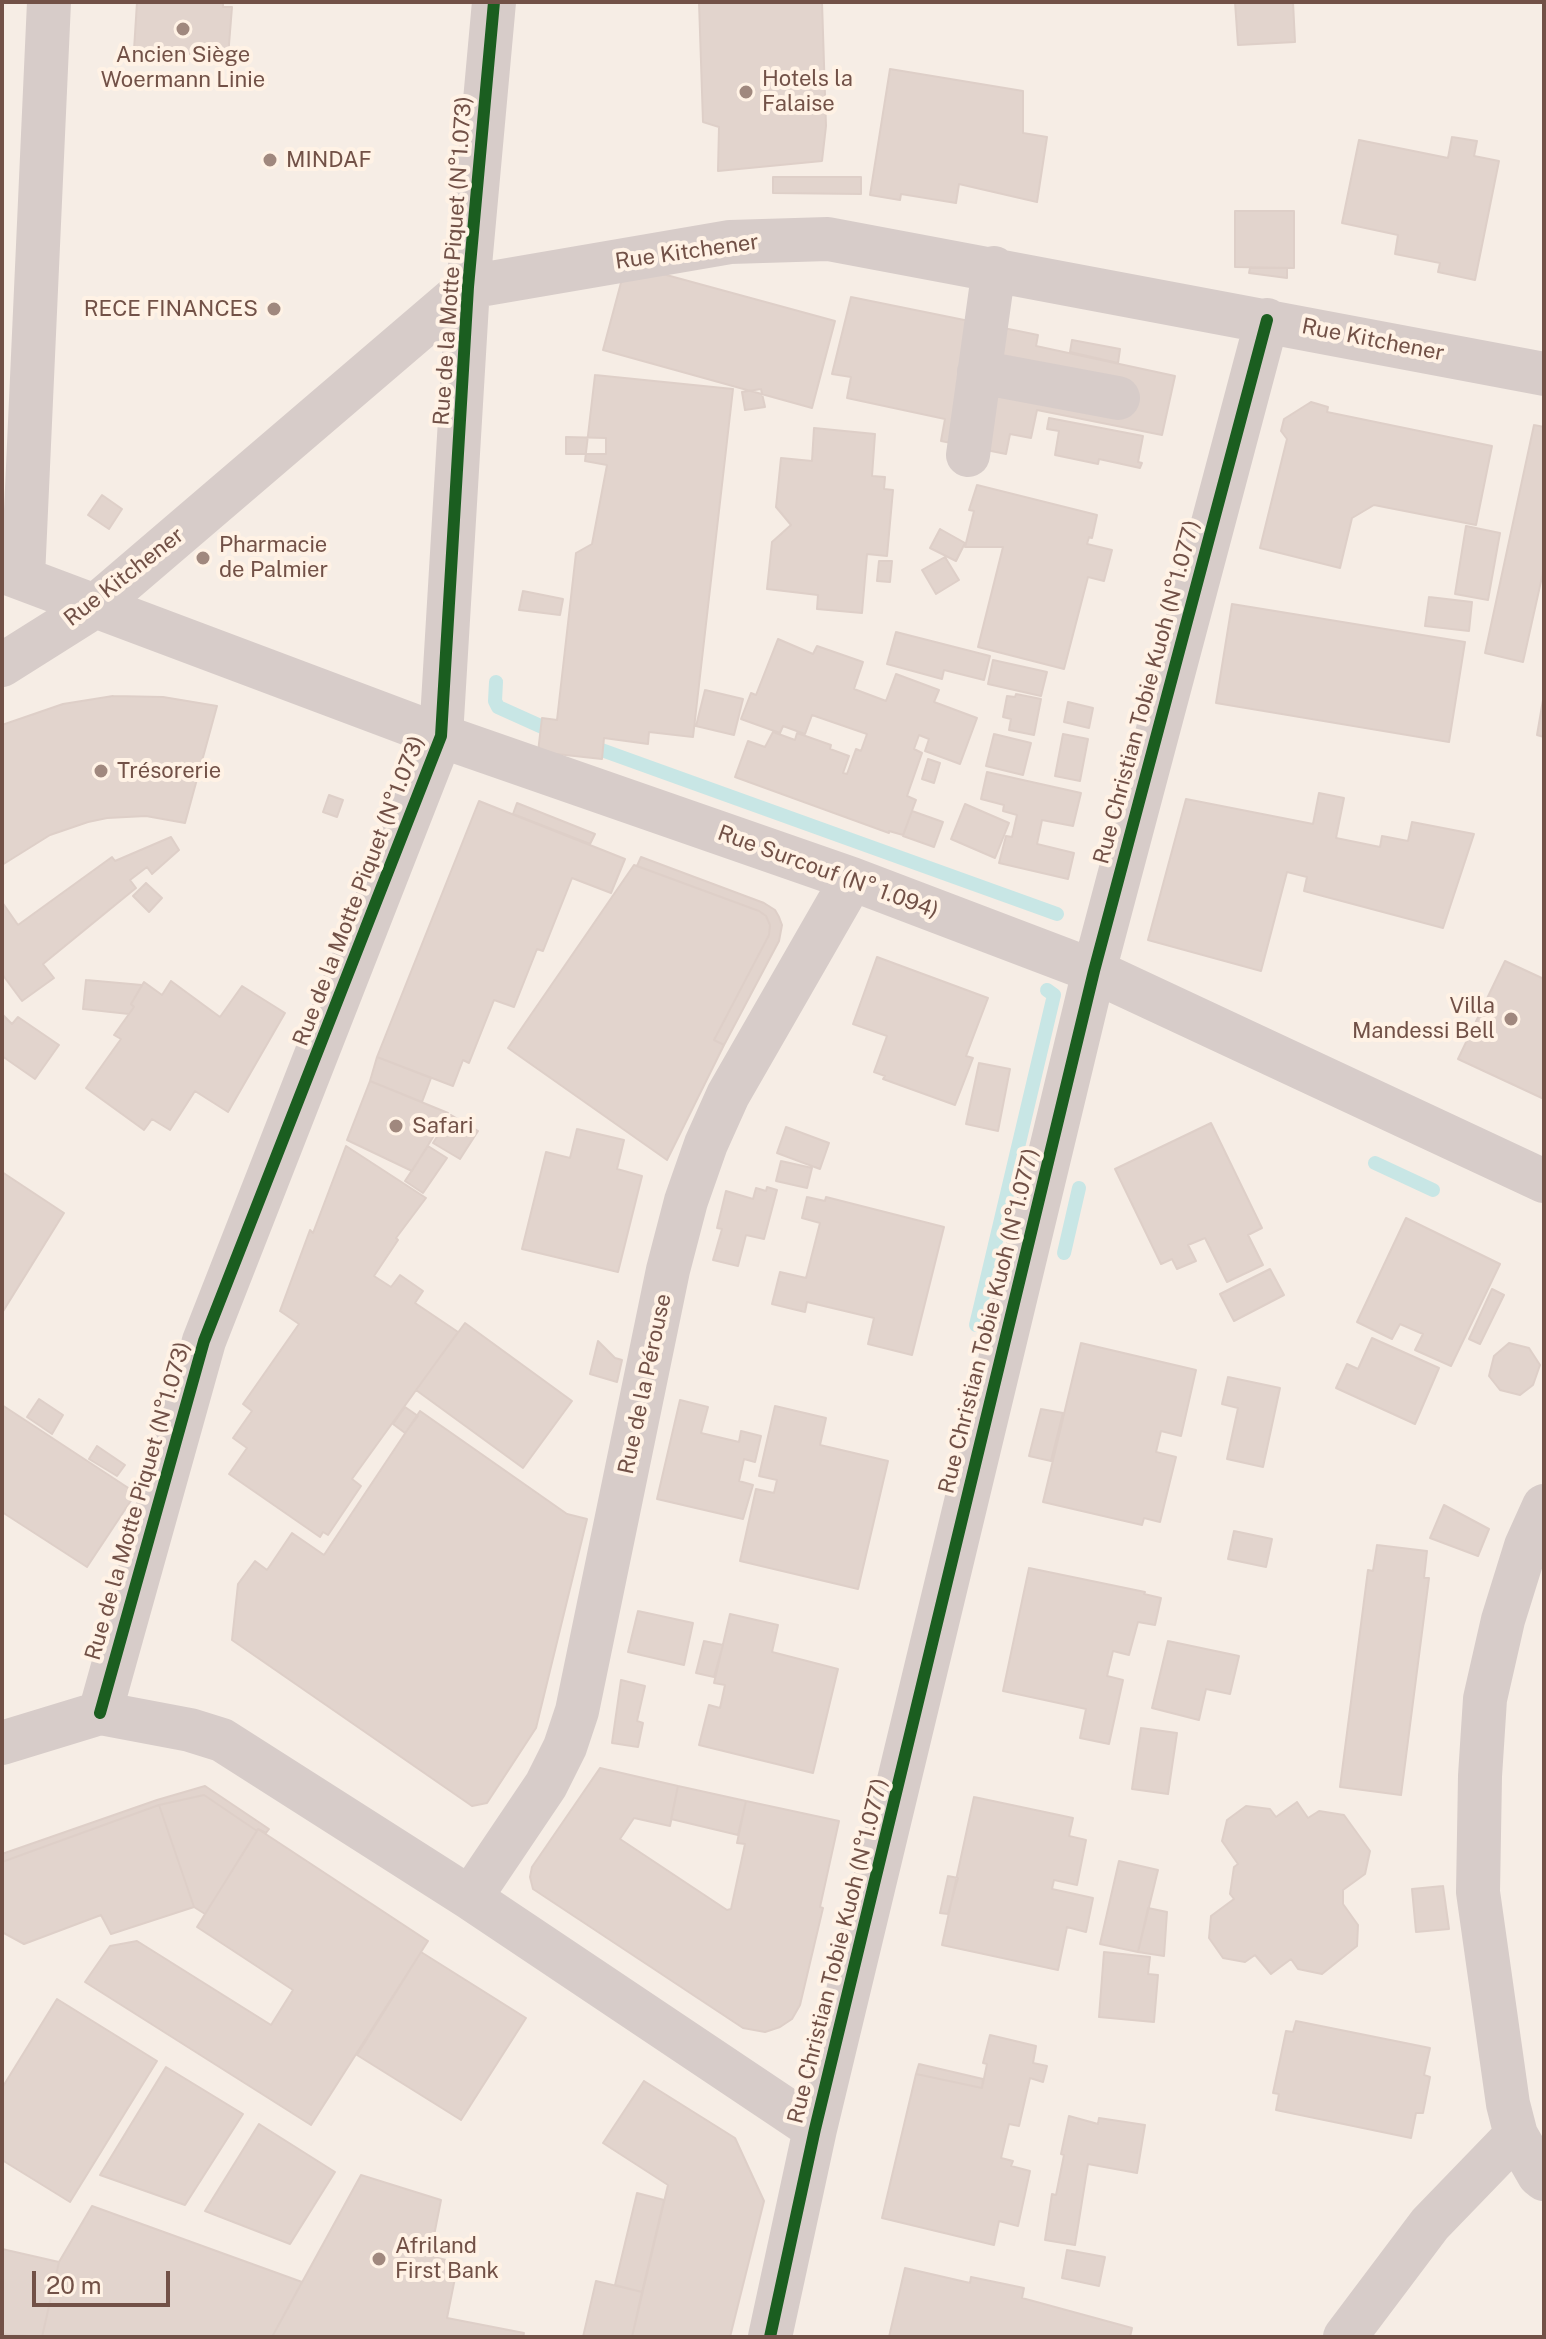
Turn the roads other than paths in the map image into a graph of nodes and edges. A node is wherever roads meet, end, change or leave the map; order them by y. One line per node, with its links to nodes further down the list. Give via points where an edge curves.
1 (49, 2): 10 (street)
2 (494, 2): 4 (street, Rue de la Motte Piquet (N°1.073))
3 (994, 268): 4 (street, Rue Kitchener, via 828,239 730,242); 5 (street, Rue Kitchener); 6 (street)
4 (468, 287): 11 (street, Rue Kitchener); 13 (street, Rue de la Motte Piquet (N°1.073))
5 (1267, 320): 7 (street, Rue Kitchener); 15 (street, Rue Christian Tobie Kuoh (N°1.077))
6 (979, 372): 8 (street); 9 (street)
7 (1544, 374)
8 (1118, 398)
9 (968, 455)
10 (13, 574): 11 (street, Rue Surcouf (N° 1.094))
11 (94, 607): 12 (street, Rue Kitchener); 13 (street, Rue Surcouf (N° 1.094))
12 (2, 665)
13 (441, 736): 14 (street, Rue Surcouf (N° 1.094)); 18 (street, Rue de la Motte Piquet (N°1.073), via 204,1341)
14 (852, 879): 15 (street, Rue Surcouf (N° 1.094)); 20 (street, Rue de la Pérouse, via 728,1095 706,1144 668,1270 577,1711 546,1785)
15 (1094, 971): 16 (street, Rue Surcouf (N° 1.094)); 21 (street, Rue Christian Tobie Kuoh (N°1.077))
16 (1544, 1181)
17 (1544, 1506): 22 (street, via 1503,1620 1485,1699 1480,1776 1478,1892)
18 (100, 1713): 19 (street); 20 (street, via 222,1740)
19 (2, 1743)
20 (470, 1898): 21 (street)
21 (815, 2129): 24 (street, Rue Christian Tobie Kuoh (N°1.077))
22 (1516, 2135): 23 (street); 25 (street, via 1430,2224)
23 (1544, 2179)
24 (770, 2337)
25 (1345, 2337)

